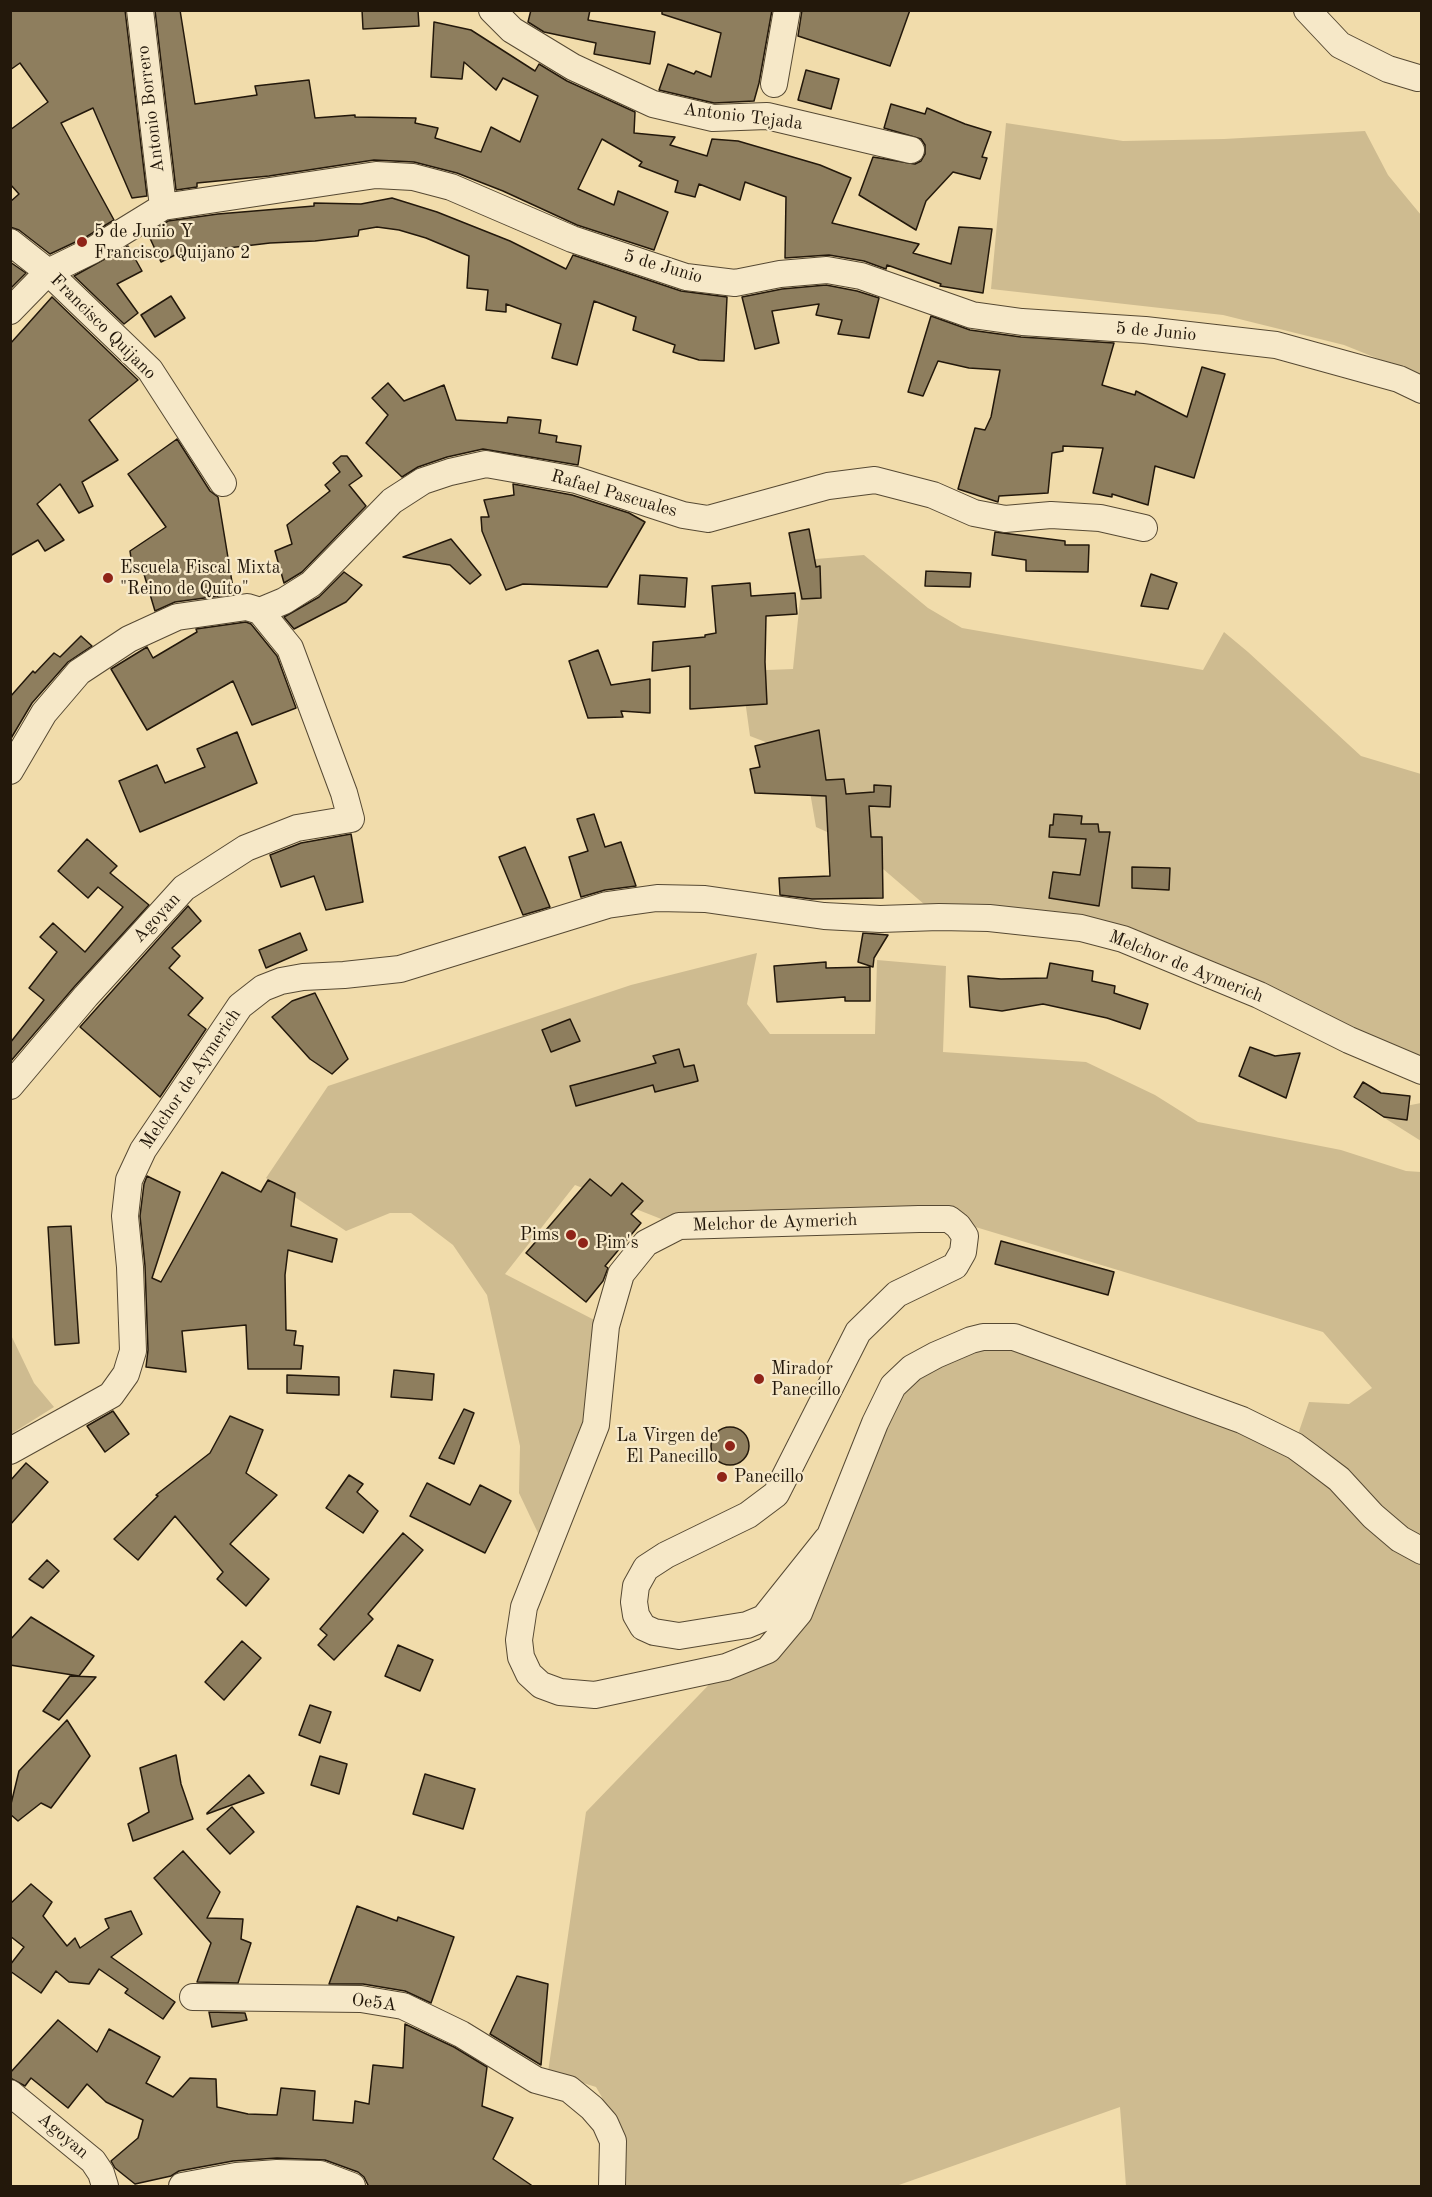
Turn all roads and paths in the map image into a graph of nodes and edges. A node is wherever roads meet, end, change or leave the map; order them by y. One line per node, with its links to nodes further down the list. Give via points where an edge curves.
1 (140, 10): 8 (street, Antonio Borrero)
2 (492, 10): 7 (street, Antonio Tejada, via 512,30 573,68 653,104 713,118 767,116)
3 (788, 10): 6 (street)
4 (1307, 10): 5 (street, via 1340,45 1388,69)
5 (1418, 78)
6 (774, 84)
7 (910, 150)
8 (163, 207): 10 (street, 5 de Junio); 12 (street, 5 de Junio, via 376,175 413,177 451,187 572,239 686,277 735,283 827,270 861,276 972,315 1276,345 1399,379)
9 (10, 242): 10 (street, Francisco Quijano)
10 (48, 272): 11 (street, 5 de Junio); 13 (street, Francisco Quijano, via 150,370)
11 (10, 311)
12 (1422, 390)
13 (223, 483)
14 (1144, 528): 15 (street, Rafael Pascuales, via 1100,518 1052,515 1005,519 974,513 933,495 875,480 828,486 708,519 683,515 576,480 486,464 423,481 392,501 311,584)
15 (260, 611): 16 (street, Rafael Pascuales, via 247,607 177,617 129,639 79,672 44,713); 18 (street, Agoyan, via 290,648 351,819 297,828 246,848 184,888)
16 (10, 771)
17 (1422, 1071): 19 (street, Melchor de Aymerich, via 1259,995 1123,939 1082,928 1000,919 824,916 705,900 657,898 601,906 400,969 281,981 255,993 234,1015 142,1150 129,1180 125,1216 133,1351 126,1374 111,1395)
18 (10, 1086)
19 (10, 1451)
20 (827, 1539): 20 (street, Melchor de Aymerich, via 764,1618 747,1625 679,1636 643,1627 636,1615 636,1586 646,1568 748,1515 776,1494 858,1332 897,1294 955,1266 963,1252 965,1236 949,1219 919,1219 680,1226 646,1243 621,1274 606,1326 596,1425 524,1607 519,1640 529,1674 541,1685 560,1692 595,1695 726,1667 768,1650 799,1613); 21 (street, Melchor de Aymerich, via 893,1386 912,1368 936,1355 971,1340 997,1336 1014,1337 1231,1416 1295,1446 1339,1479 1400,1539)
21 (1422, 1551)
22 (193, 1997): 27 (street, Oe5A, via 362,1999 403,2006 461,2034 536,2080 570,2089 592,2108 605,2122 613,2141)
23 (10, 2093): 24 (street, Agoyan, via 93,2161)
24 (105, 2187)
25 (182, 2187): 26 (street, via 236,2176 277,2173 320,2174)
26 (352, 2187)
27 (612, 2187)

